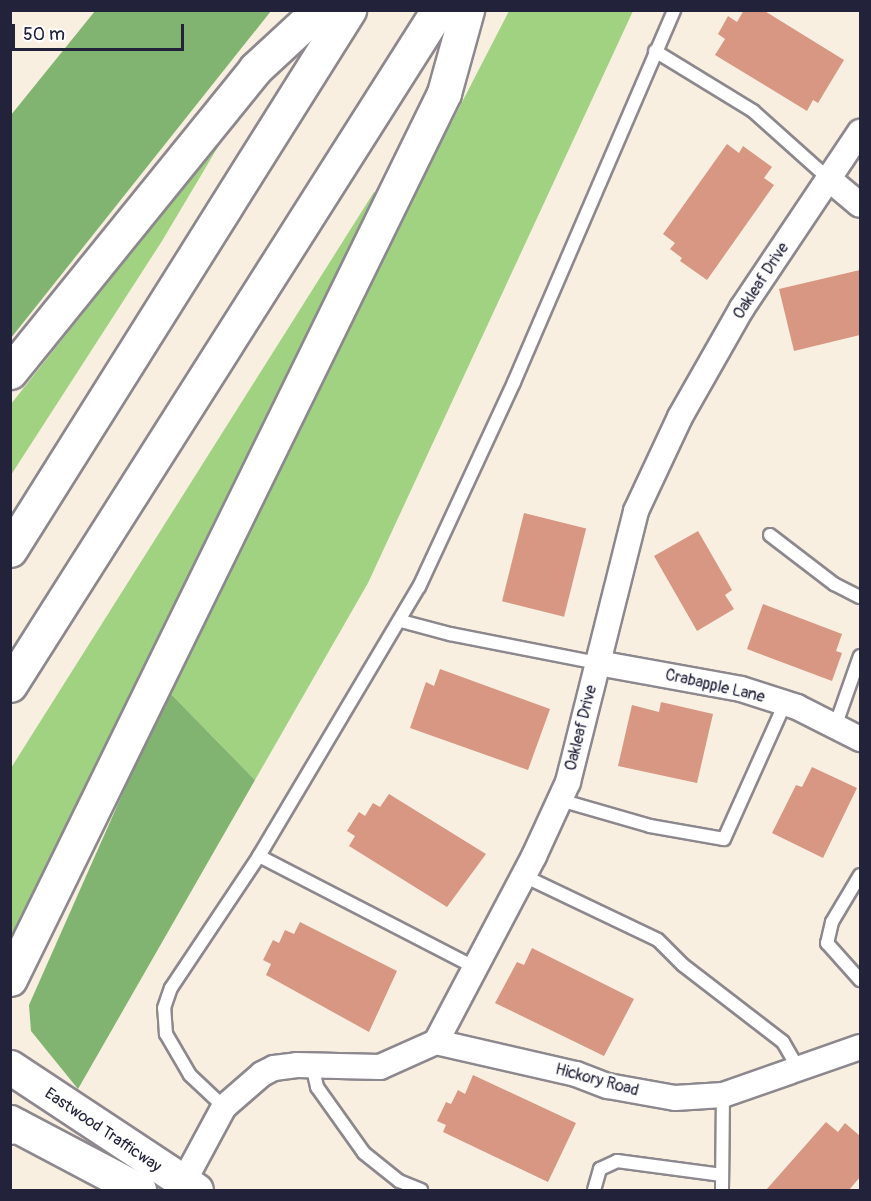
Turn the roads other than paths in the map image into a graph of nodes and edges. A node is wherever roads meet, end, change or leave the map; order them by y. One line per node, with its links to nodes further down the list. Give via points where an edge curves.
1 (319, 10): 10 (main road, via 255,69)
2 (349, 10): 12 (main road)
3 (438, 10): 17 (main road)
4 (466, 10): 26 (main road, via 444,93)
5 (674, 10): 6 (lane)
6 (655, 51): 8 (lane, via 753,111); 14 (lane, via 514,382)
7 (861, 132): 8 (street, Oakleaf Drive)
8 (830, 179): 9 (street); 16 (street, Oakleaf Drive, via 741,308 680,417 636,510)
9 (861, 205)
10 (10, 372)
11 (770, 535): 13 (lane, via 834,584)
12 (10, 550)
13 (861, 597)
14 (401, 621): 16 (lane); 22 (lane)
15 (861, 656): 19 (lane)
16 (598, 663): 18 (street, Crabapple Lane, via 741,689); 21 (street, Oakleaf Drive)
17 (10, 685)
18 (785, 703): 19 (street, Crabapple Lane); 21 (lane, via 724,839 651,826)
19 (836, 724): 20 (street, Crabapple Lane)
20 (861, 739)
21 (560, 800): 24 (street, Oakleaf Drive)
22 (259, 856): 25 (lane); 34 (lane, via 171,988 164,1008 166,1034 190,1075)
23 (861, 875): 27 (lane, via 832,922 827,943)
24 (524, 876): 25 (street, Oakleaf Drive); 32 (lane, via 658,940 683,965 783,1042)
25 (474, 967): 28 (street, Oakleaf Drive)
26 (10, 979)
27 (861, 980)
28 (436, 1042): 30 (street, via 380,1067 363,1070); 33 (street, Hickory Road, via 576,1074 608,1086 675,1098)
29 (861, 1047): 32 (street, Hickory Road)
30 (312, 1065): 34 (street, via 274,1068); 39 (lane, via 317,1087 364,1153 399,1181)
31 (10, 1067): 37 (main road, Eastwood Trafficway)
32 (799, 1070): 33 (street, Hickory Road)
33 (723, 1095): 36 (lane)
34 (224, 1107): 37 (street)
35 (13, 1125): 38 (main road, Eastwood Trafficway)
36 (722, 1175): 40 (lane, via 617,1161 600,1169); 41 (lane)
37 (189, 1187)
38 (139, 1191)
39 (421, 1191)
40 (594, 1191)
41 (722, 1191)

